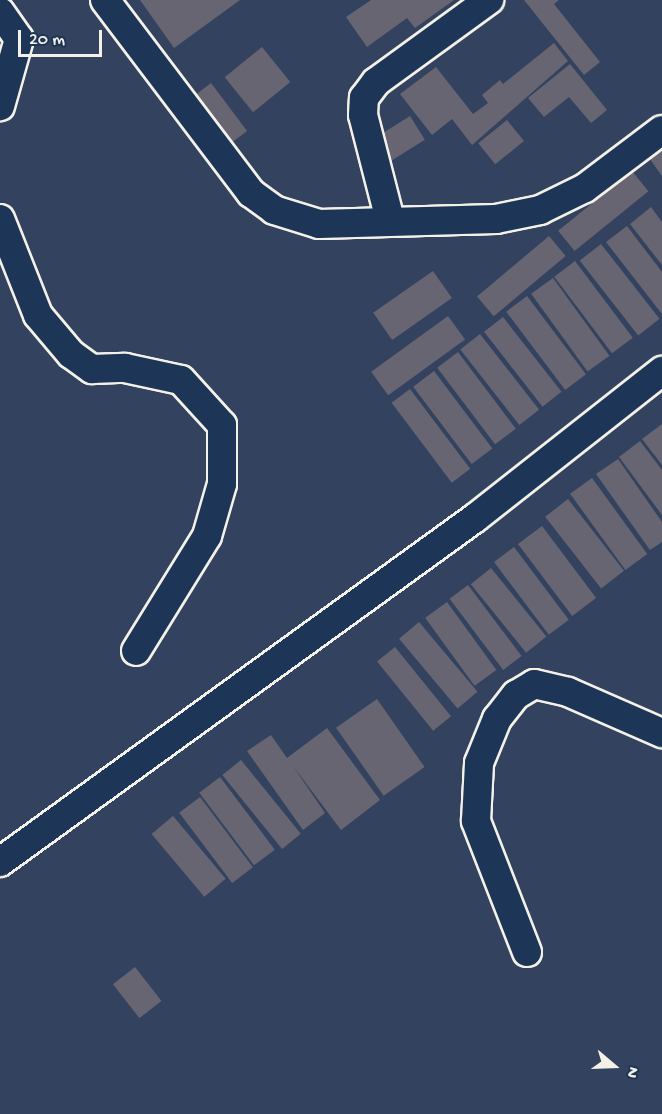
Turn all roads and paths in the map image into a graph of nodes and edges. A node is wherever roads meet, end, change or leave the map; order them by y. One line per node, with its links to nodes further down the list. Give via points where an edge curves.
1 (105, 0): 7 (street, via 251,193 274,210 319,224)
2 (489, 0): 7 (street, via 376,82 364,98 363,115)
3 (0, 12): 4 (street, via 19,39)
4 (0, 106)
5 (662, 130): 7 (street, via 585,188 540,210 496,219)
6 (0, 219): 9 (street, via 39,315 71,354 92,369 125,368 181,380 222,424 222,484 207,537)
7 (390, 220)
8 (662, 371): 11 (street, via 466,524)
9 (136, 651)
10 (662, 733): 12 (street, via 568,692 534,684 516,695 497,719 479,763 476,821)
11 (0, 862)
12 (526, 952)

